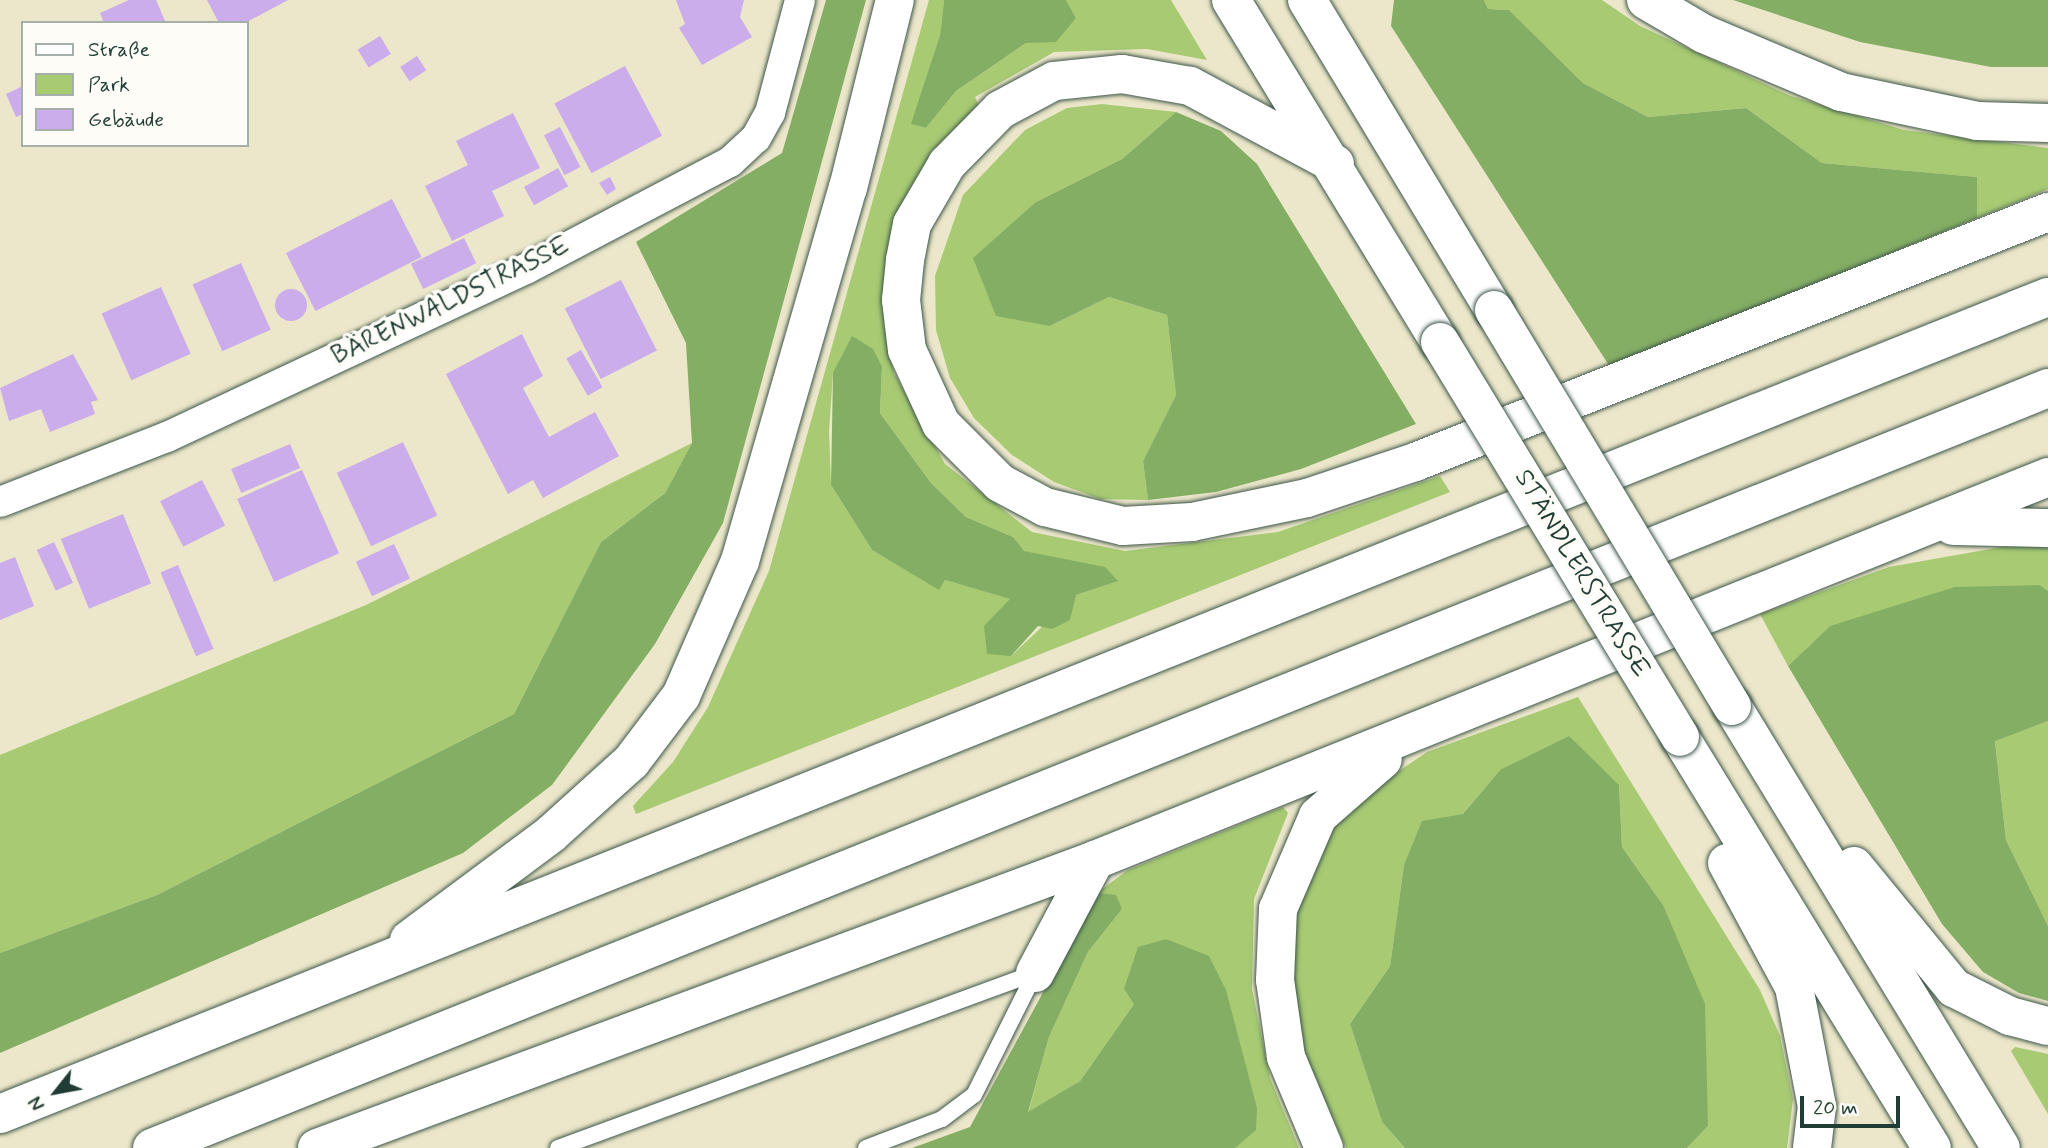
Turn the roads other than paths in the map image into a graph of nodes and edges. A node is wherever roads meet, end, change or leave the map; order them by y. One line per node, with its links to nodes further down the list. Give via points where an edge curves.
1 (800, 0): 12 (street, BÄRENWALDSTRASSE, via 770,113 756,138 730,162 526,269 279,385 124,456)
2 (895, 0): 19 (highway, via 848,188 740,561 681,696 631,762 551,834)
3 (1231, 0): 7 (highway, STÄNDLERSTRASSE)
4 (1307, 0): 17 (highway, bridge)
5 (1646, 0): 6 (highway, via 1704,34 1841,92 1978,121)
6 (2048, 123)
7 (1335, 164): 8 (highway, via 1190,86 1122,74 1054,81 1000,110 941,173 912,224 905,260 901,300 907,350 941,424 1000,483 1045,507 1123,526 1192,522 1307,498 1415,463); 16 (highway, STÄNDLERSTRASSE, bridge)
8 (2048, 212)
9 (2048, 297): 19 (highway)
10 (2048, 388): 23 (highway)
11 (2048, 477): 13 (highway)
12 (0, 502)
13 (1934, 526): 14 (highway); 15 (highway)
14 (2048, 528)
15 (1421, 733): 18 (highway); 27 (highway, via 1359,775 1318,817 1278,909 1275,980 1286,1058)
16 (1701, 771): 28 (highway, via 1710,831 1794,987 1817,1106); 29 (highway, STÄNDLERSTRASSE)
17 (1788, 800): 21 (highway, via 1823,825 1954,988 2010,1016); 30 (highway)
18 (1095, 860): 20 (highway); 24 (highway)
19 (367, 972): 22 (highway)
20 (1035, 973): 25 (lane); 26 (lane, via 974,1095 942,1119)
21 (2048, 1026)
22 (0, 1114)
23 (152, 1148)
24 (317, 1148)
25 (558, 1148)
26 (866, 1148)
27 (1324, 1148)
28 (1812, 1148)
29 (1931, 1148)
30 (2001, 1148)

